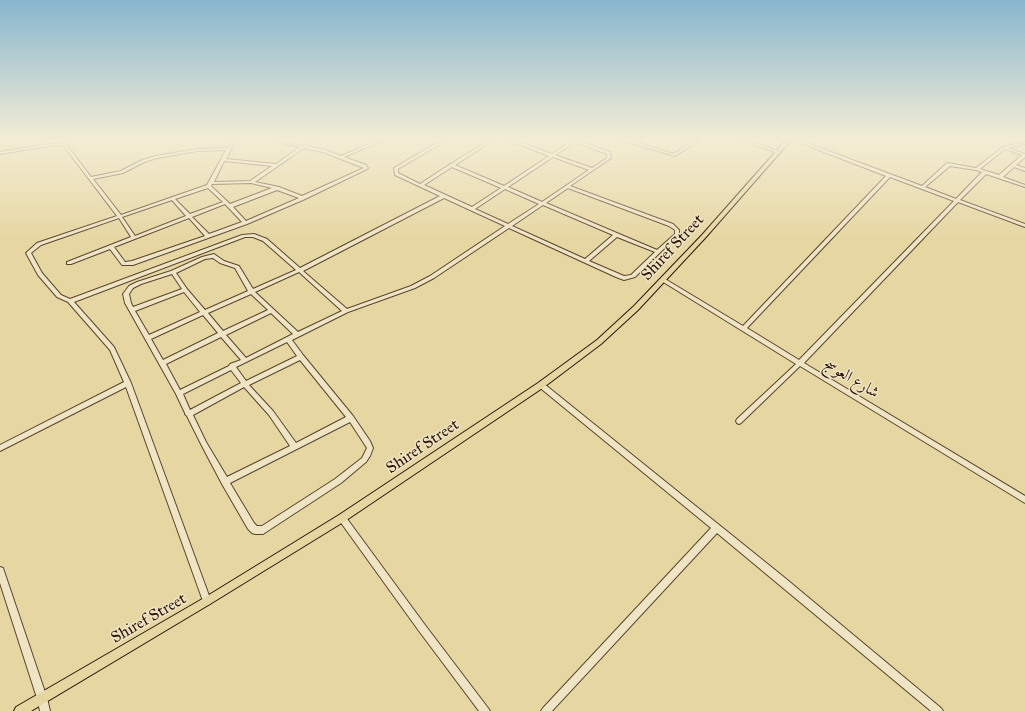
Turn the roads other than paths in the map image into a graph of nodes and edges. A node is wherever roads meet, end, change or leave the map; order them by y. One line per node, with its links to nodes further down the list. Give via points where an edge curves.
1 (86, 173): 19 (street)
2 (113, 173): 19 (street)
3 (216, 173): 21 (street)
4 (264, 173): 20 (street)
5 (355, 173): 29 (street)
6 (397, 173): 22 (street)
7 (439, 173): 22 (street)
8 (470, 173): 24 (street)
9 (525, 173): 24 (street)
10 (588, 173): 25 (street)
11 (760, 173): 51 (main road, Shiref Street)
12 (884, 173): 17 (street)
13 (939, 173): 26 (street)
14 (984, 173): 31 (street)
15 (989, 173): 18 (street)
16 (1004, 173): 18 (street)
17 (889, 175): 26 (street); 59 (street)
18 (1000, 177): 23 (street)
19 (90, 178): 36 (street)
20 (251, 182): 21 (street); 27 (street)
21 (210, 184): 30 (street); 32 (street)
22 (421, 185): 28 (street)
23 (1025, 186)
24 (503, 187): 33 (street); 34 (street)
25 (568, 187): 33 (street); 44 (street, via 674,227 677,234)
26 (923, 187): 31 (street)
27 (276, 188): 29 (street); 32 (street)
28 (444, 196): 34 (street); 48 (street)
29 (303, 198): 37 (street)
30 (174, 199): 35 (street); 36 (street)
31 (958, 200): 39 (street); 67 (street)
32 (228, 204): 35 (street); 37 (street)
33 (542, 204): 38 (street); 40 (street)
34 (472, 209): 38 (street)
35 (190, 216): 41 (street); 42 (street)
36 (120, 217): 42 (street); 54 (street, via 39,244 28,253 40,274 59,296)
37 (245, 223): 41 (street)
38 (509, 226): 45 (street); 57 (street, via 413,287)
39 (1025, 226)
40 (616, 235): 44 (street); 45 (street)
41 (208, 236): 43 (street, via 128,264 124,264)
42 (134, 238): 43 (street)
43 (111, 247): 46 (street)
44 (658, 252): 45 (street, via 628,278)
45 (584, 261)
46 (69, 262)
47 (157, 269): 48 (street, via 244,236 254,235 265,240); 50 (street); 54 (street)
48 (300, 270): 53 (street); 57 (street)
49 (173, 272): 50 (street); 52 (street); 53 (street, via 214,256 236,267)
50 (162, 275): 55 (street, via 139,283 128,291 126,294)
51 (663, 280): 59 (street, شارع العوسج); 71 (main road, Shiref Street, via 599,342)
52 (185, 290): 55 (street); 58 (street)
53 (251, 291): 56 (street); 58 (street)
54 (70, 301): 69 (street, via 112,350)
55 (132, 310): 62 (street)
56 (272, 310): 60 (street); 61 (street)
57 (346, 311): 61 (street)
58 (205, 313): 60 (street); 62 (street)
59 (743, 330): 67 (street, شارع العوسج)
60 (221, 334): 65 (street); 66 (street)
61 (297, 335): 63 (street)
62 (147, 338): 66 (street)
63 (288, 339): 64 (street); 65 (street)
64 (302, 357): 70 (street); 74 (street)
65 (244, 360): 68 (street)
66 (162, 363): 72 (street)
67 (799, 364): 75 (street); 79 (street, شارع العوسج)
68 (232, 366): 70 (street); 72 (street)
69 (128, 383): 77 (street); 83 (street)
70 (245, 384): 73 (street); 76 (street, via 271,413)
71 (541, 385): 80 (main road, Shiref Street); 81 (street)
72 (179, 393): 73 (street)
73 (188, 414): 78 (street)
74 (351, 418): 76 (street); 78 (street, via 370,448 364,460 338,481 263,530 255,530 251,526)
75 (739, 421)
76 (294, 446): 78 (street)
77 (0, 448)
78 (225, 482)
79 (1025, 500)
80 (342, 518): 83 (main road, Shiref Street); 87 (street)
81 (716, 528): 88 (street); 89 (street)
82 (0, 571): 84 (street)
83 (207, 602): 84 (main road, Shiref Street)
84 (42, 698): 85 (main road, Shiref Street); 86 (street)
85 (20, 711)
86 (45, 711)
87 (485, 711)
88 (546, 711)
89 (938, 711)

